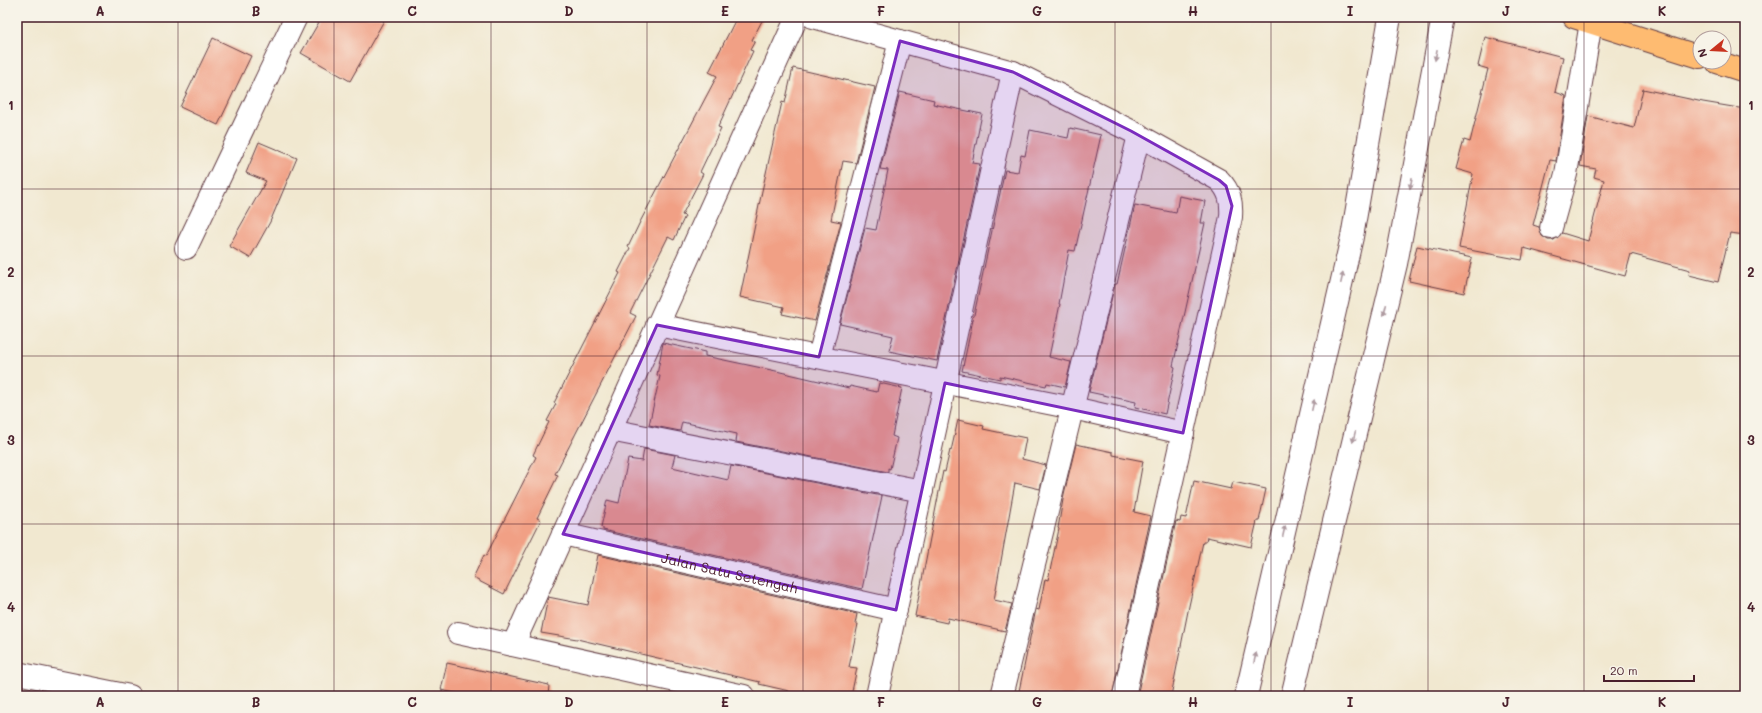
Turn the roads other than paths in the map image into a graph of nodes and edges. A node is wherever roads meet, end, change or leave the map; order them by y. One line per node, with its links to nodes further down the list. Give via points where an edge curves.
1 (296, 17): 14 (street)
2 (797, 17): 15 (street)
3 (813, 17): 7 (street)
4 (1390, 17): 32 (street, one-way to 4, via 1352,237)
5 (1443, 17): 33 (street, one-way to 33, via 1396,264)
6 (1582, 20): 8 (main road); 13 (street, via 1566,174)
7 (900, 41): 11 (street); 16 (street)
8 (1692, 54)
9 (1732, 67): 10 (main road)
10 (1745, 71)
11 (1013, 72): 12 (street); 17 (street)
12 (1139, 135): 18 (street); 20 (street, via 1219,180 1226,186 1232,206)
13 (1551, 228)
14 (186, 248)
15 (657, 325): 16 (street); 19 (street)
16 (819, 357): 17 (street)
17 (946, 383): 18 (street); 21 (street)
18 (1073, 408): 20 (street); 30 (street)
19 (610, 430): 21 (street); 22 (street)
20 (1183, 433): 31 (street)
21 (922, 491): 23 (street)
22 (563, 534): 23 (street, Jalan Satu Setengah); 25 (street)
23 (896, 610): 29 (street)
24 (458, 633): 25 (street)
25 (513, 645): 28 (street)
26 (17, 672): 27 (street)
27 (130, 696)
28 (744, 696)
29 (877, 696)
30 (1002, 696)
31 (1124, 696)
32 (1246, 696)
33 (1292, 696)

